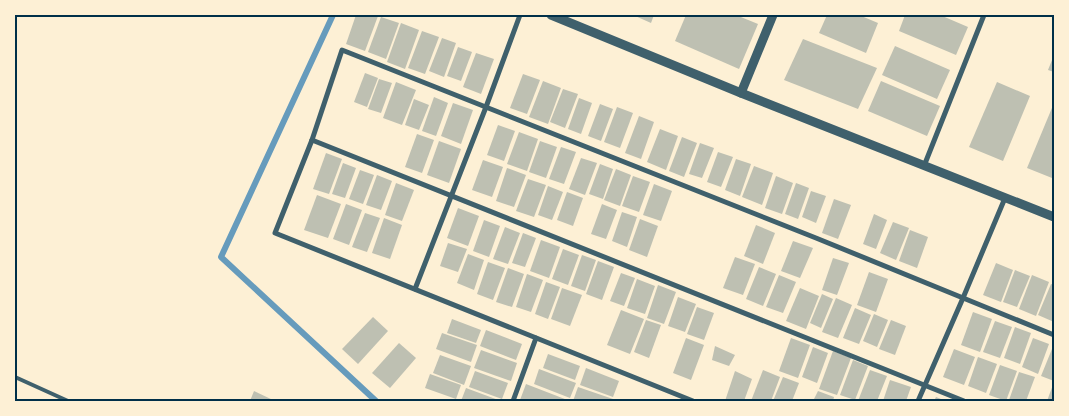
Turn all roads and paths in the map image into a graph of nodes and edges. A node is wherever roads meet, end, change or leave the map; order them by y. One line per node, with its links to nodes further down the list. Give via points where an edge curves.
1 (520, 15): 6 (street)
2 (551, 15): 5 (street)
3 (773, 15): 5 (street)
4 (984, 15): 8 (street)
5 (740, 93): 8 (street)
6 (486, 107): 7 (street, via 342,50); 9 (street); 13 (street)
7 (312, 140): 9 (street); 12 (street, via 275,233)
8 (924, 166): 10 (street)
9 (451, 196): 12 (street); 17 (street)
10 (1005, 198): 11 (street); 13 (street)
11 (1054, 218)
12 (415, 289): 15 (street)
13 (964, 298): 14 (street); 17 (street)
14 (1054, 335)
15 (536, 338): 19 (street); 20 (street)
16 (15, 377): 18 (lane)
17 (925, 385): 21 (street); 22 (street)
18 (68, 401)
19 (513, 401)
20 (692, 401)
21 (918, 401)
22 (964, 401)

